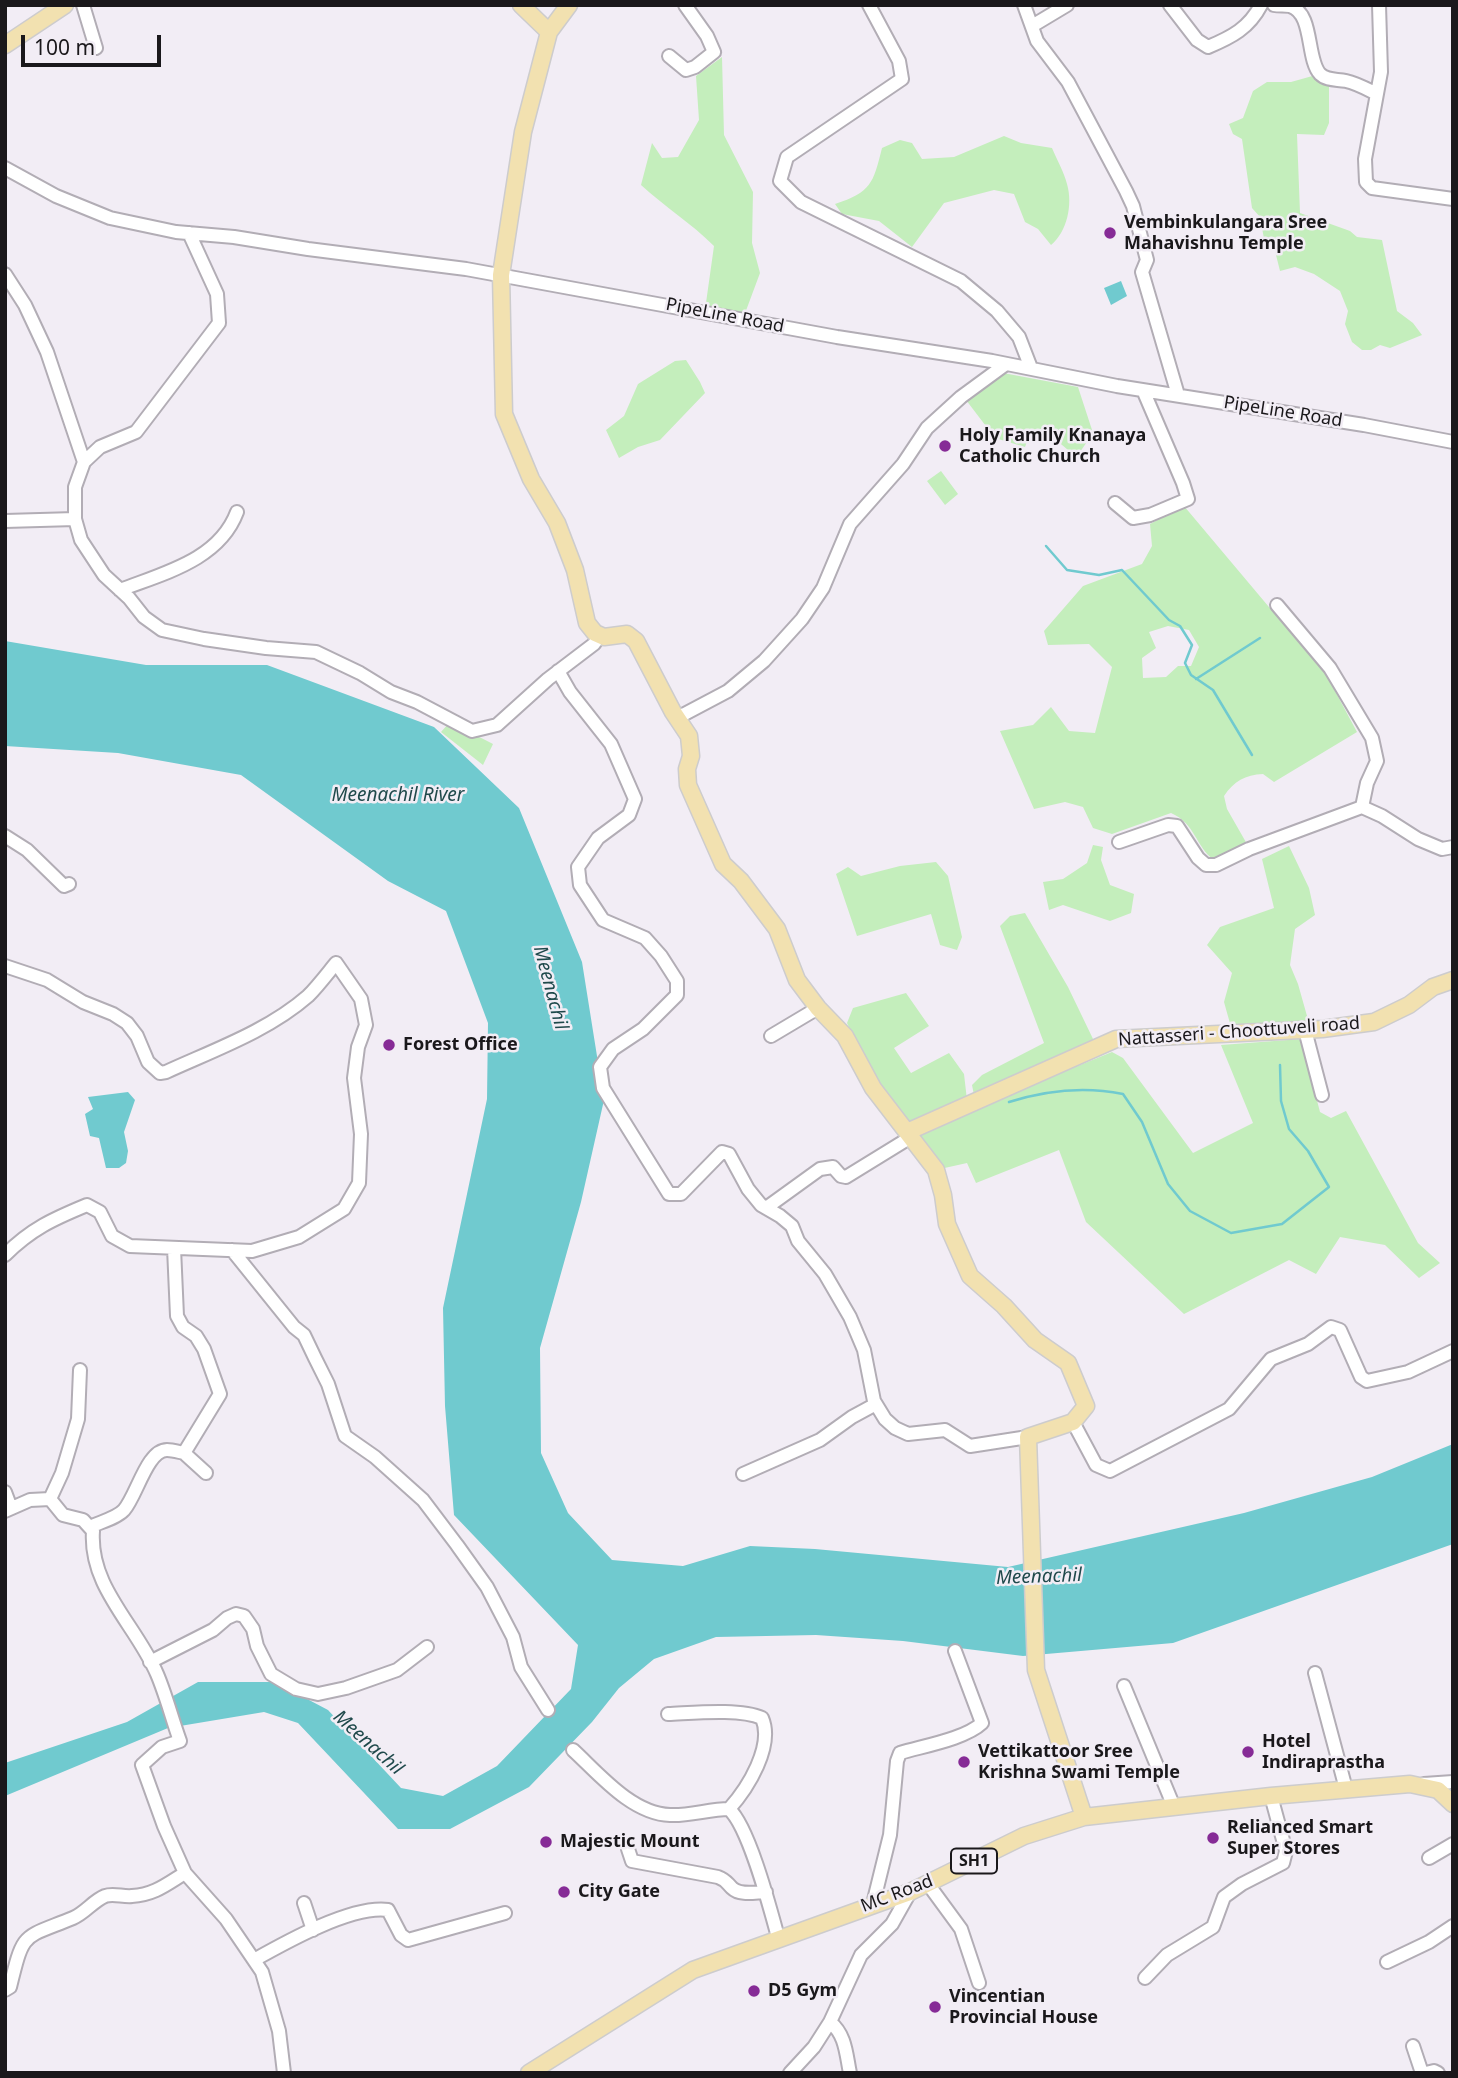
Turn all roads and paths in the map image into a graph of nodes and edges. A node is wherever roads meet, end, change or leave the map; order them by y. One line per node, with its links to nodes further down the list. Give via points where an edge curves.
1 (65, 5): 15 (main road)
2 (83, 5): 16 (street)
3 (521, 5): 14 (main road)
4 (569, 5): 14 (main road)
5 (685, 5): 17 (street, via 714,52 686,70)
6 (869, 5): 25 (street, via 899,61 902,79 788,157 780,181 801,202 961,281 1019,337)
7 (1024, 5): 13 (street)
8 (1067, 5): 13 (street)
9 (1171, 5): 10 (street, via 1196,40 1208,47 1234,36 1254,19)
10 (1261, 5)
11 (1274, 5): 18 (street, via 1297,10 1319,73)
12 (1379, 5): 18 (street, via 1381,72)
13 (1032, 26): 27 (street, via 1037,41 1068,82 1133,206 1147,260 1142,272)
14 (550, 32): 23 (main road, via 523,132)
15 (5, 45)
16 (96, 48)
17 (669, 56)
18 (1377, 94): 20 (street, via 1366,182 1372,188)
19 (5, 168): 21 (street, PipeLine Road, via 110,218)
20 (1453, 199)
21 (190, 233): 23 (street, PipeLine Road); 29 (street, via 217,294 219,323 136,432 100,447)
22 (5, 274): 29 (street, via 47,352)
23 (500, 275): 24 (street, PipeLine Road); 36 (main road, via 504,414 531,480 557,523 575,570 587,623)
24 (1006, 363): 25 (street, PipeLine Road); 38 (street, via 927,428 903,464 850,524 823,587 802,619 728,691)
25 (1031, 368): 26 (street, PipeLine Road)
26 (1143, 390): 27 (street, PipeLine Road); 30 (street, via 1188,499 1133,518)
27 (1178, 395): 28 (street, PipeLine Road)
28 (1453, 442)
29 (84, 462): 32 (street, via 75,486)
30 (1115, 503)
31 (237, 512): 34 (street, via 232,526 209,551)
32 (75, 519): 33 (street); 34 (street, via 81,540)
33 (5, 521)
34 (120, 590): 37 (street, via 162,630 316,652 471,732 497,725)
35 (1277, 605): 39 (street, via 1330,668 1372,738 1377,761)
36 (600, 635): 37 (street); 38 (main road, via 627,634 636,641)
37 (558, 671): 51 (street, via 611,744 635,799 629,815 598,838 578,867 580,886 603,920 645,939 677,981 677,995 643,1029 613,1049 600,1066 603,1088 669,1194 681,1194 722,1152 729,1154 748,1189)
38 (677, 718): 46 (main road, via 689,736 688,785 723,864 777,929 797,980)
39 (1362, 807): 41 (street, via 1216,865 1206,865 1198,858 1177,826); 42 (street, via 1418,839 1442,849)
40 (5, 836): 43 (street, via 58,882)
41 (1119, 842)
42 (1453, 846)
43 (69, 884)
44 (5, 967): 53 (street, via 47,980 127,1023 148,1062 160,1073 271,1022 310,993 336,963 360,999 366,1025 354,1078 361,1134 359,1183 344,1209 299,1237 252,1251)
45 (1453, 980): 47 (main road, Nattasseri - Choottuveli road, via 1374,1022)
46 (818, 1008): 48 (street); 50 (main road, via 845,1037 873,1088)
47 (1305, 1030): 49 (street); 50 (main road, Nattasseri - Choottuveli road, via 1116,1039)
48 (771, 1036)
49 (1322, 1095)
50 (909, 1135): 51 (street, via 846,1177 833,1167 820,1169); 58 (main road, via 936,1170 947,1224 970,1276 1035,1340 1069,1363 1086,1406)
51 (766, 1209): 57 (street, via 792,1226 850,1317 864,1350)
52 (174, 1248): 53 (street); 54 (street, via 130,1246 112,1236 100,1212 87,1205 47,1221); 60 (street, via 177,1316 204,1349 220,1394)
53 (232, 1250): 72 (street, via 304,1335 328,1384 345,1436 423,1500 487,1587 513,1637 521,1667)
54 (5, 1255)
55 (1453, 1351): 58 (street, via 1408,1372 1367,1381 1340,1330 1331,1327 1271,1359 1229,1409 1110,1471 1096,1465)
56 (80, 1370): 64 (street, via 78,1419)
57 (876, 1404): 59 (street, via 885,1419 908,1434 945,1430 970,1446); 62 (street, via 820,1440)
58 (1073, 1422): 59 (main road)
59 (1028, 1437): 82 (main road, via 1036,1670)
60 (184, 1453): 61 (street); 66 (street, via 166,1450 155,1454 121,1513)
61 (206, 1473)
62 (743, 1475)
63 (5, 1492): 65 (street)
64 (50, 1499): 65 (street, via 30,1500); 66 (street, via 63,1515 83,1520)
65 (8, 1509)
66 (90, 1527): 69 (street, via 104,1585)
67 (427, 1647): 69 (street, via 397,1670 318,1694 296,1689 271,1674 253,1629 244,1616 236,1614)
68 (955, 1651): 91 (street, via 982,1723 961,1735 900,1753 890,1835)
69 (150, 1662): 86 (street, via 180,1741 162,1746 142,1765)
70 (1315, 1673): 77 (street)
71 (1124, 1686): 80 (street)
72 (548, 1710)
73 (668, 1714): 81 (street, via 762,1718 766,1745 742,1794)
74 (573, 1750): 81 (street, via 607,1782 652,1812 669,1815)
75 (1453, 1782): 76 (street)
76 (1410, 1784): 77 (main road, MC Road / SH1); 79 (main road, MC Road / SH1, via 1438,1790)
77 (1346, 1789): 78 (main road, MC Road / SH1)
78 (1271, 1796): 80 (main road, MC Road / SH1); 98 (street, via 1286,1851 1283,1863 1224,1897 1213,1927 1167,1955)
79 (1453, 1804)
80 (1174, 1807): 82 (main road, MC Road / SH1)
81 (729, 1809): 88 (street, via 746,1837)
82 (1084, 1817): 87 (main road, MC Road / SH1, via 1024,1836)
83 (1453, 1844): 85 (street)
84 (628, 1849): 88 (street, via 632,1861 718,1877 741,1892)
85 (1429, 1858)
86 (185, 1872): 96 (street); 100 (street, via 146,1895 107,1895 76,1917 31,1934 22,1944 10,1987)
87 (928, 1884): 89 (main road, MC Road / SH1); 99 (street, via 961,1929)
88 (766, 1892): 95 (street)
89 (910, 1892): 91 (main road, MC Road / SH1); 101 (street, via 892,1924 861,1955)
90 (304, 1903): 94 (street)
91 (873, 1904): 95 (main road, MC Road / SH1)
92 (505, 1913): 94 (street, via 408,1940 388,1910 350,1916)
93 (1453, 1926): 97 (street)
94 (313, 1930): 96 (street)
95 (778, 1937): 104 (main road, MC Road / SH1, via 693,1970)
96 (254, 1960): 103 (street, via 262,1972 279,2031)
97 (1387, 1962)
98 (1145, 1978)
99 (979, 1983)
100 (5, 1990)
101 (830, 2022): 105 (street); 106 (street, via 843,2038)
102 (1413, 2046): 107 (street)
103 (284, 2073)
104 (529, 2073)
105 (790, 2073)
106 (850, 2073)
107 (1424, 2073): 108 (street)
108 (1438, 2073)

